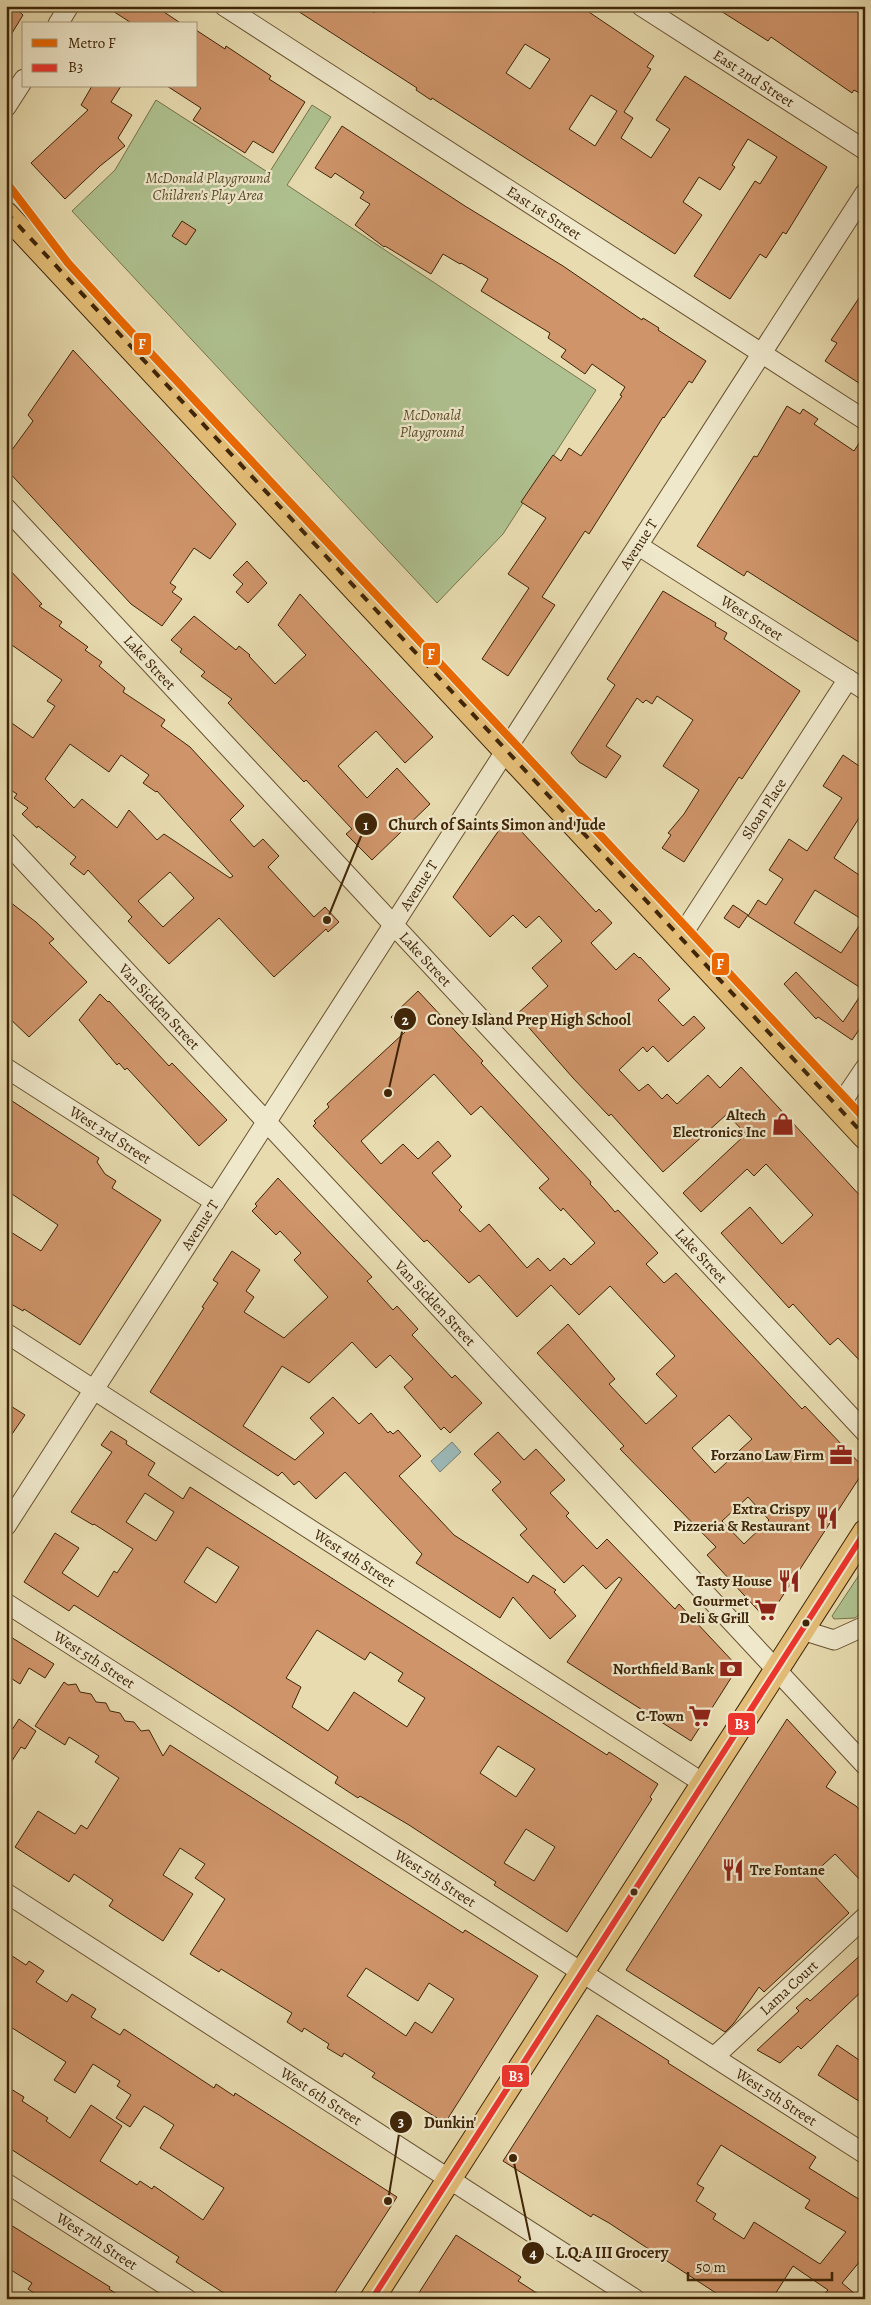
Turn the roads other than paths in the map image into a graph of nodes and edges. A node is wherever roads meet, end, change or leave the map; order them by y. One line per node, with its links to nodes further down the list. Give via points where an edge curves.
1 (69, 6): 4 (street)
2 (224, 6): 10 (street, East 1st Street)
3 (641, 6): 7 (street, East 2nd Street)
4 (59, 22)
5 (22, 82): 6 (street)
6 (6, 107)
7 (865, 150)
8 (865, 193): 10 (street, Avenue T)
9 (6, 214): 16 (main road)
10 (761, 354): 11 (street, East 1st Street); 13 (street, Avenue T)
11 (865, 420)
12 (6, 508): 18 (street, Lake Street)
13 (639, 546): 14 (street, West Street); 16 (street, Avenue T)
14 (848, 679): 15 (street, West Street); 19 (street, Sloan Place)
15 (865, 690)
16 (506, 751): 18 (street, Avenue T); 19 (main road)
17 (6, 842): 23 (street, Van Sicklen Street)
18 (394, 925): 23 (street, Avenue T); 28 (street, Lake Street)
19 (680, 938): 22 (main road)
20 (6, 1068): 25 (street, West 3rd Street)
21 (865, 1068): 22 (street)
22 (838, 1108): 24 (main road)
23 (267, 1122): 25 (street, Avenue T); 34 (street, Van Sicklen Street)
24 (865, 1137)
25 (215, 1202): 27 (street, Avenue T)
26 (6, 1333): 27 (street, West 4th Street)
27 (94, 1389): 29 (street, Avenue T); 36 (street, West 4th Street)
28 (865, 1432)
29 (6, 1526)
30 (865, 1532): 33 (main road)
31 (6, 1602): 39 (street, West 5th Street)
32 (865, 1626): 33 (street, via 834,1640)
33 (802, 1630): 34 (main road)
34 (776, 1670): 35 (street, Van Sicklen Street); 36 (main road)
35 (865, 1765)
36 (704, 1783): 39 (main road)
37 (6, 1893): 42 (street, West 6th Street)
38 (865, 1917): 40 (street, Lama Court)
39 (581, 1973): 40 (street, West 5th Street); 42 (main road)
40 (714, 2057): 41 (street, West 5th Street)
41 (865, 2154)
42 (449, 2178): 45 (main road); 46 (street, West 6th Street)
43 (6, 2182): 44 (street, West 7th Street)
44 (187, 2299)
45 (372, 2299)
46 (636, 2299)

